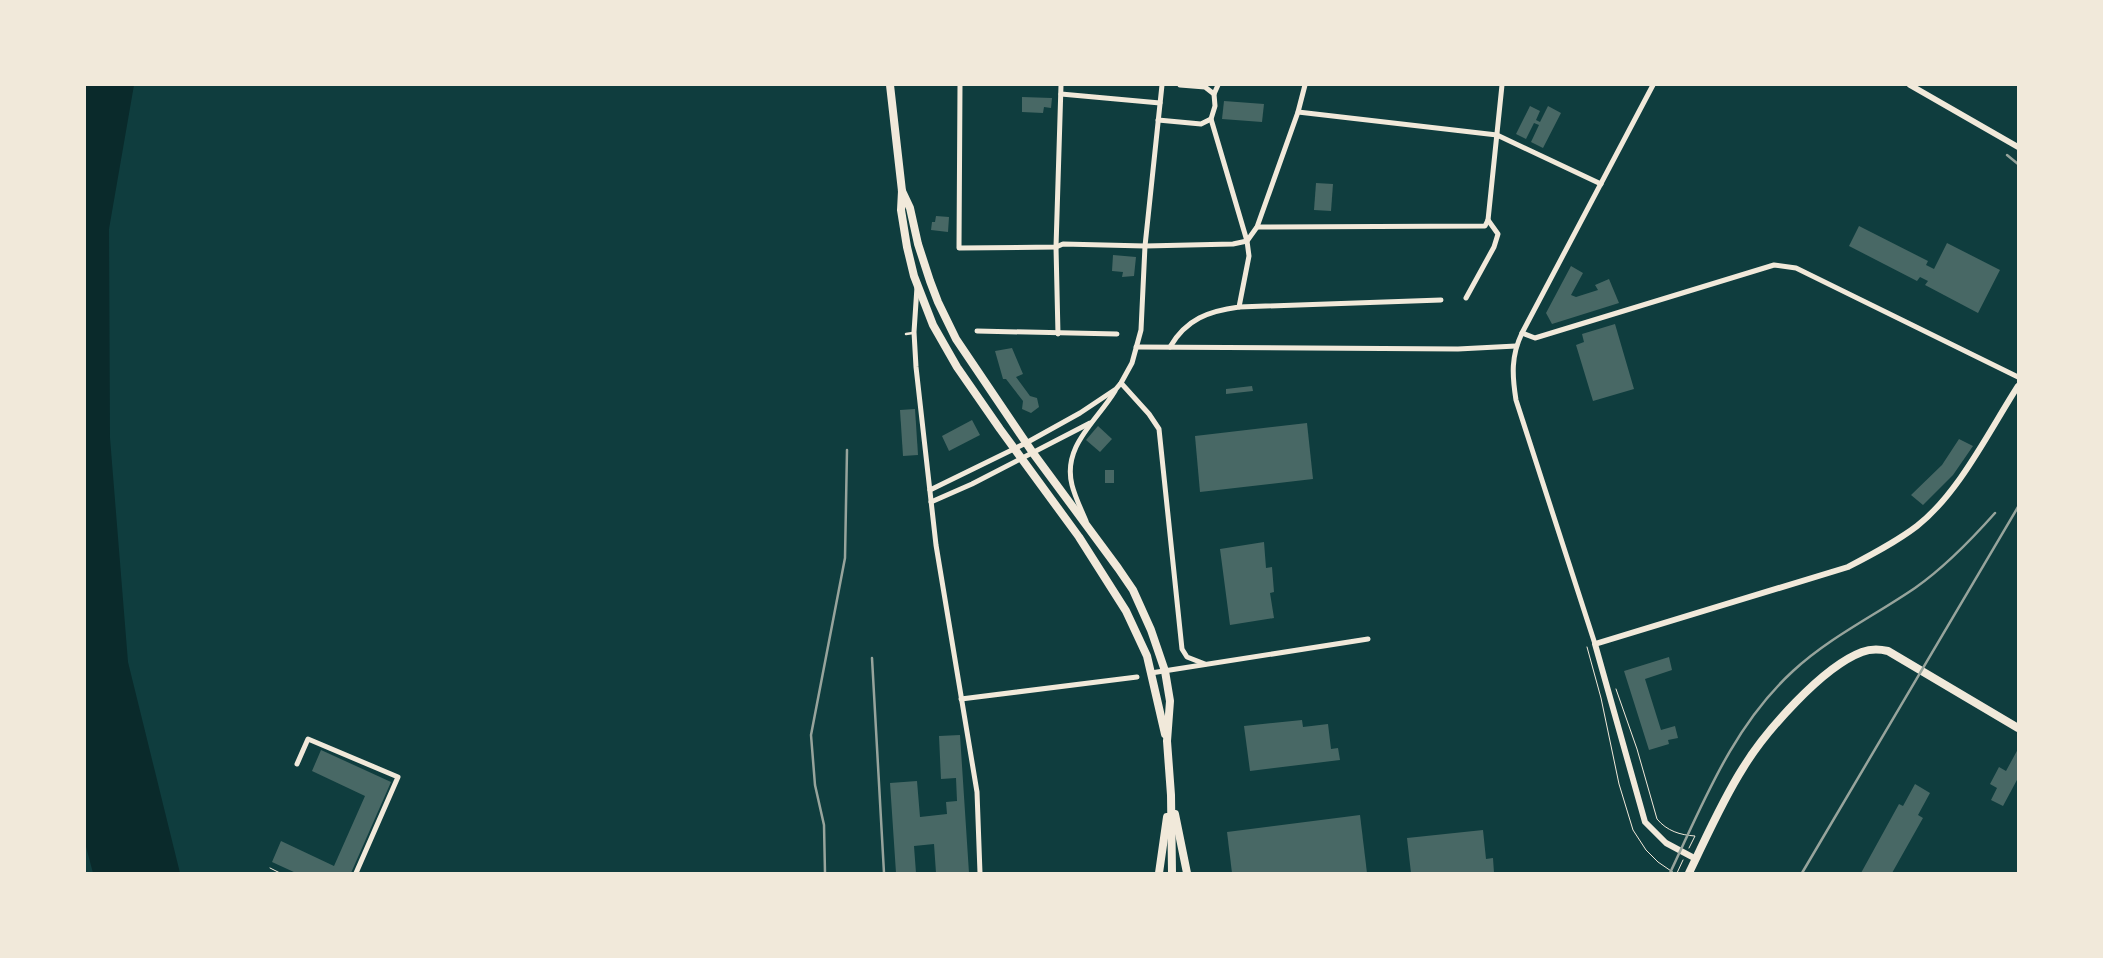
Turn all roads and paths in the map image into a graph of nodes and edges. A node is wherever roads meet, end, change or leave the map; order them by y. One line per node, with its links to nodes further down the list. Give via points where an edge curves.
1 (890, 85): 20 (main road)
2 (960, 85): 25 (street, via 960,248)
3 (1062, 85): 11 (street)
4 (1162, 85): 13 (street)
5 (1180, 85): 12 (street, via 1205,87)
6 (1218, 85): 12 (street)
7 (1305, 85): 14 (street)
8 (1502, 85): 17 (street)
9 (1653, 85): 19 (street)
10 (1910, 85): 18 (street)
11 (1062, 94): 13 (street); 25 (street)
12 (1214, 94): 15 (street)
13 (1160, 103): 16 (street)
14 (1298, 112): 17 (street); 22 (street)
15 (1211, 119): 16 (street, via 1201,124); 23 (street)
16 (1158, 120): 24 (street)
17 (1497, 135): 19 (street); 21 (street)
18 (2018, 147)
19 (1601, 184): 32 (street)
20 (902, 191): 26 (main road, via 905,238); 44 (main road, via 910,208 930,281 946,320)
21 (1488, 220): 22 (street, via 1485,226); 27 (street, via 1498,234)
22 (1257, 227): 23 (street)
23 (1247, 241): 24 (street); 29 (street, via 1249,256)
24 (1145, 246): 25 (street, via 1063,244); 38 (street)
25 (1056, 247): 34 (street)
26 (917, 284): 31 (street); 45 (main road, via 933,325 953,359)
27 (1466, 298)
28 (1441, 300): 29 (street)
29 (1239, 307): 36 (street, via 1214,310 1194,321 1177,334)
30 (977, 331): 34 (street)
31 (914, 332): 33 (lane); 48 (street)
32 (1522, 333): 37 (street); 39 (street, via 1535,338 1774,264 1796,268)
33 (906, 334)
34 (1058, 334): 35 (street)
35 (1117, 334)
36 (1170, 346): 37 (street); 38 (street)
37 (1516, 346): 52 (street, via 1512,377 1516,400)
38 (1136, 347): 40 (street)
39 (2018, 377)
40 (1121, 383): 42 (street); 53 (street, via 1159,429 1181,643 1187,657)
41 (2018, 386): 52 (street, via 1952,491 1917,525 1881,549 1848,567)
42 (1116, 389): 43 (street, via 1105,408); 44 (street)
43 (1090, 423): 46 (street); 50 (street, via 1075,447 1070,476)
44 (1026, 443): 45 (street); 46 (main road)
45 (1014, 448): 47 (main road); 48 (street)
46 (1033, 452): 47 (street); 50 (main road)
47 (1022, 459): 49 (street); 55 (main road, via 1119,598 1140,638)
48 (930, 490): 49 (street)
49 (931, 502): 58 (street)
50 (1090, 531): 54 (main road, via 1133,590)
51 (1368, 639): 53 (street)
52 (1595, 644): 64 (street, via 1645,822 1666,843); 72 (path, via 1586,648 1633,830 1646,850)
53 (1205, 664): 54 (street)
54 (1165, 671): 55 (street); 60 (main road, via 1170,701)
55 (1151, 673): 60 (main road)
56 (1137, 677): 58 (street)
57 (1614, 684): 63 (path, via 1657,819 1674,832)
58 (961, 699): 68 (street, via 977,792)
59 (2016, 725): 64 (main road, via 1888,651 1872,649 1853,656 1814,685 1765,737 1743,766)
60 (1167, 741): 62 (main road)
61 (296, 764): 67 (street, via 308,739 398,777)
62 (1171, 795): 69 (main road); 70 (main road); 71 (main road)
63 (1695, 836)
64 (1696, 859): 73 (main road)
65 (270, 868): 66 (path)
66 (280, 873)
67 (356, 873)
68 (980, 873)
69 (1159, 873)
70 (1172, 873)
71 (1187, 873)
72 (1674, 873)
73 (1689, 873)

